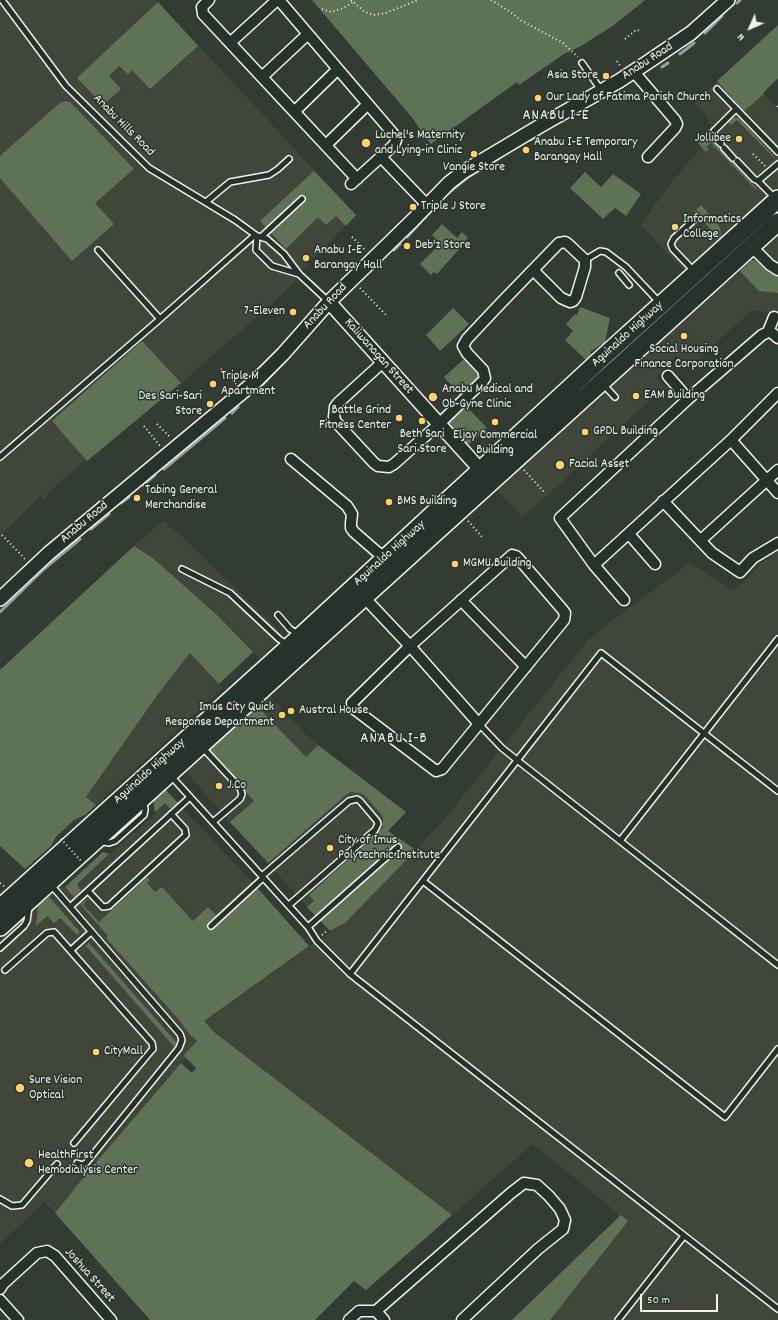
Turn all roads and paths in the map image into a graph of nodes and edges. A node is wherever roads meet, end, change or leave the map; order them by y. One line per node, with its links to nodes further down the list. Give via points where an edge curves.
1 (2, 0): 34 (lane, Anabu Hills Road, via 77,97 149,168)
2 (278, 0): 11 (street); 13 (street)
3 (351, 0): 7 (path)
4 (418, 0): 7 (path, via 386,13 374,14 365,12)
5 (491, 0): 14 (path, via 522,21 563,43)
6 (728, 0): 16 (street, Anabu Road, via 686,37)
7 (353, 2): 9 (path, via 331,12)
8 (204, 3): 13 (street, via 204,14)
9 (322, 9)
10 (641, 31): 12 (path, via 636,30)
11 (308, 34): 15 (street); 17 (street)
12 (625, 39)
13 (231, 42): 17 (street)
14 (582, 63): 19 (lane)
15 (338, 69): 20 (street); 22 (street)
16 (634, 72): 19 (street, Anabu Road); 27 (street, via 677,124)
17 (263, 76): 22 (street)
18 (716, 88): 21 (lane)
19 (601, 91): 35 (street, Anabu Road, via 460,175 442,188)
20 (368, 104): 23 (street); 26 (street, via 396,137 394,145)
21 (736, 109): 24 (lane); 31 (lane, via 714,131 714,137)
22 (295, 111): 23 (street)
23 (326, 145): 26 (street, via 354,182)
24 (778, 152)
25 (753, 154): 30 (path)
26 (381, 157): 35 (street)
27 (648, 157)
28 (289, 159): 34 (lane, via 269,175 230,182)
29 (778, 164): 30 (lane)
30 (770, 171): 31 (lane)
31 (758, 181): 33 (lane)
32 (302, 199): 38 (lane)
33 (778, 200): 47 (highway, Aguinaldo Highway)
34 (206, 202): 38 (lane, Anabu Hills Road)
35 (427, 205): 51 (street, Anabu Road)
36 (695, 219): 47 (lane, via 674,238 672,244)
37 (778, 222): 40 (highway, Aguinaldo Highway)
38 (257, 236): 48 (lane, Anabu Hills Road, via 268,239 284,254); 48 (lane, Anabu Hills Road, via 256,250 272,266); 55 (lane)
39 (352, 237): 42 (path)
40 (752, 246): 45 (street); 61 (highway, Aguinaldo Highway)
41 (98, 250): 55 (lane)
42 (370, 254)
43 (585, 260): 44 (street, via 568,244 562,242); 44 (street, via 576,297 570,302 562,298); 52 (lane, via 600,251 606,252 626,267)
44 (533, 270): 67 (street, via 464,342 464,349 483,370 485,378)
45 (778, 270)
46 (619, 273): 49 (lane)
47 (696, 273): 52 (highway, Aguinaldo Highway)
48 (299, 274): 51 (lane, Anabu Hills Road)
49 (629, 285)
50 (358, 286): 53 (path)
51 (329, 302): 58 (street, Kaliwanagan Street); 91 (street, Anabu Road, via 283,354 247,389)
52 (655, 307): 74 (highway, Aguinaldo Highway)
53 (386, 315)
54 (774, 317): 56 (street)
55 (160, 319): 72 (lane)
56 (768, 332): 57 (street); 65 (street)
57 (778, 338)
58 (383, 362): 67 (street, Kaliwanagan Street); 67 (street, via 335,407 336,422 374,463 384,467 394,464)
59 (222, 369): 62 (path)
60 (668, 376): 65 (street)
61 (601, 382): 64 (lane); 78 (highway, Aguinaldo Highway)
62 (239, 387)
63 (778, 393): 70 (street)
64 (615, 397)
65 (688, 399): 90 (street, via 560,518)
66 (157, 424): 69 (path)
67 (439, 424): 74 (street, Kaliwanagan Street)
68 (144, 426): 71 (path)
69 (169, 437)
70 (731, 440): 77 (street); 81 (street)
71 (157, 442)
72 (0, 457)
73 (291, 459): 88 (street, via 347,506 352,514 351,524 354,532 376,552)
74 (480, 470): 78 (street, Kaliwanagan Street); 82 (highway, Aguinaldo Highway)
75 (778, 470): 77 (street)
76 (527, 473): 79 (path)
77 (767, 480): 80 (street); 86 (street)
78 (491, 482): 82 (highway, Aguinaldo Highway)
79 (545, 493)
80 (778, 493)
81 (663, 501): 83 (street); 86 (street)
82 (454, 513): 85 (path); 88 (highway, Aguinaldo Highway); 93 (highway, Aguinaldo Highway)
83 (629, 534): 89 (street); 90 (street)
84 (2, 535): 91 (path)
85 (483, 538)
86 (701, 540): 87 (street, via 712,553 740,572 753,558)
87 (778, 543)
88 (386, 557): 93 (highway, Aguinaldo Highway)
89 (655, 564)
90 (594, 565): 96 (street)
91 (33, 567): 94 (street, Anabu Road)
92 (182, 569): 99 (lane, via 230,593 279,639)
93 (359, 592): 99 (highway, Aguinaldo Highway); 100 (street)
94 (0, 599)
95 (461, 600): 100 (street); 101 (street); 101 (street, via 510,557 514,555 518,558 562,609 565,616)
96 (624, 600)
97 (278, 615): 99 (lane, via 290,629)
98 (778, 639): 103 (lane)
99 (297, 646): 104 (highway, Aguinaldo Highway); 116 (highway, Aguinaldo Highway)
100 (410, 646): 102 (street); 102 (street, via 354,701 353,708 434,771 439,772)
101 (526, 667): 102 (street)
102 (479, 724): 105 (lane)
103 (704, 733): 105 (lane, via 601,653); 107 (lane); 112 (lane)
104 (201, 746): 106 (highway, Aguinaldo Highway); 110 (lane, via 241,791 240,799)
105 (517, 760): 112 (lane); 117 (lane)
106 (169, 774): 108 (lane); 116 (highway, Aguinaldo Highway, via 96,840)
107 (778, 791)
108 (190, 797): 109 (lane); 110 (lane)
109 (171, 814): 118 (lane); 118 (lane, via 185,829 186,835 109,906 103,907)
110 (213, 822): 115 (lane)
111 (61, 839): 114 (path, bridge)
112 (620, 841): 129 (lane)
113 (398, 847): 125 (lane)
114 (82, 862)
115 (263, 877): 120 (lane); 120 (lane, via 350,801 360,801 377,821 375,830); 123 (lane)
116 (44, 878): 119 (highway, Aguinaldo Highway); 121 (lane); 122 (highway, Aguinaldo Highway)
117 (423, 881): 131 (lane); 132 (lane, via 725,1117)
118 (88, 891): 121 (lane)
119 (31, 899): 124 (highway, Aguinaldo Highway); 127 (lane, via 26,924)
120 (289, 905): 125 (lane)
121 (70, 907): 126 (lane)
122 (0, 908)
123 (211, 926)
124 (0, 927)
125 (308, 927): 131 (lane, via 317,941)
126 (91, 932): 128 (lane); 134 (lane, via 180,1034 182,1040 179,1048 86,1163)
127 (0, 948)
128 (70, 950): 130 (lane, via 54,932 50,931); 133 (lane, via 153,1046)
129 (778, 965)
130 (5, 970)
131 (350, 974): 137 (lane)
132 (778, 1049)
133 (74, 1143)
134 (76, 1163)
135 (57, 1164): 136 (lane, via 22,1205 12,1206)
136 (0, 1198)
137 (684, 1236): 140 (lane); 147 (lane)
138 (0, 1289): 143 (street, Joshua Street, via 37,1253 47,1251 55,1256)
139 (0, 1300): 142 (street)
140 (778, 1309)
141 (376, 1311): 144 (street, via 359,1311); 145 (street); 146 (street, via 511,1193 524,1183 537,1185 560,1209 565,1220 563,1229)
142 (18, 1320)
143 (111, 1320)
144 (349, 1320)
145 (384, 1320)
146 (462, 1320)
147 (618, 1320)

